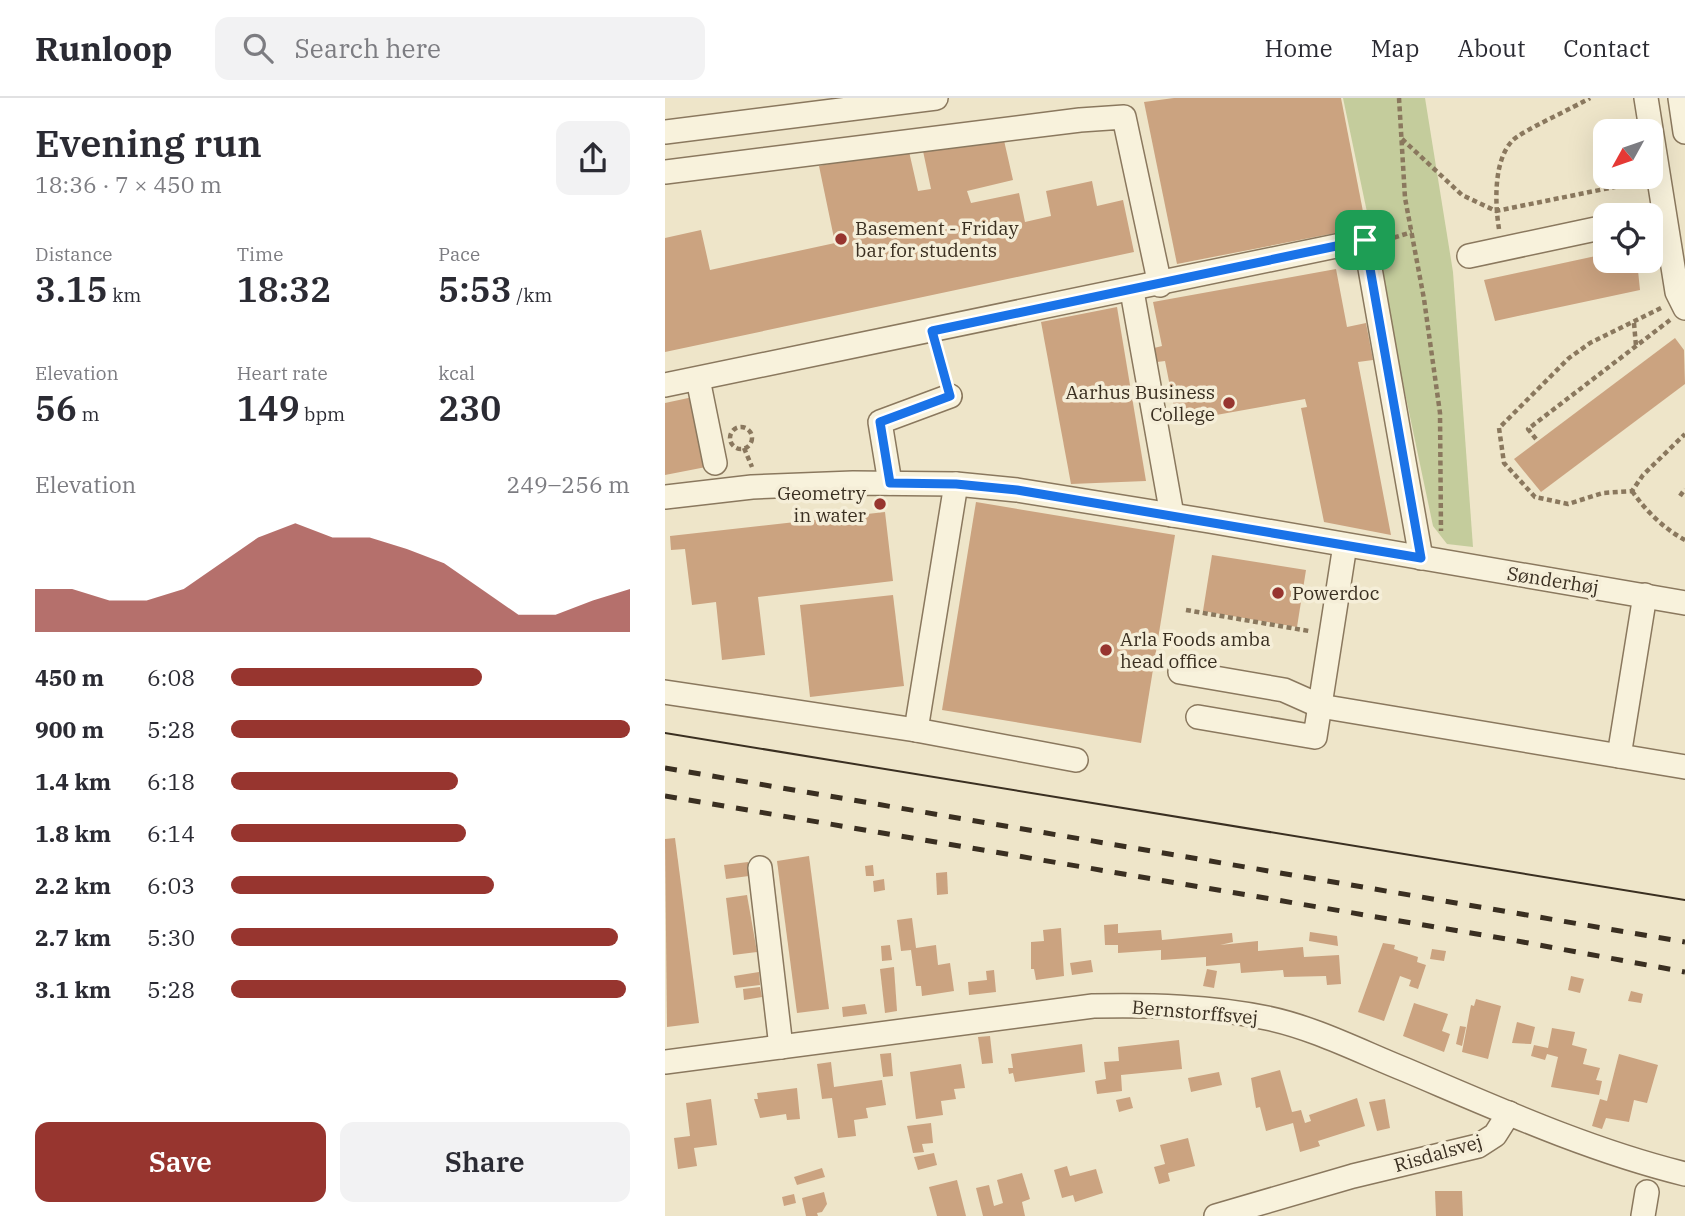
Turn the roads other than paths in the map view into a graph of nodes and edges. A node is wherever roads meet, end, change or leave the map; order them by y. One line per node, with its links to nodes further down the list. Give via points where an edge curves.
1 (936, 98): 4 (street)
2 (1646, 98): 8 (street)
3 (1680, 98): 6 (street)
4 (878, 102): 5 (street)
5 (665, 132)
6 (1685, 132)
7 (665, 172): 12 (street, via 1124,117)
8 (1657, 203)
9 (1593, 230): 11 (street)
10 (1663, 240): 14 (street)
11 (1469, 256)
12 (1160, 285): 13 (street); 24 (street, via 1365,240)
13 (1132, 291): 15 (street); 22 (street)
14 (1680, 307)
15 (698, 379): 16 (street); 18 (street)
16 (665, 385)
17 (950, 396): 19 (street, via 880,422)
18 (715, 463)
19 (890, 483): 20 (street); 21 (street, via 752,487)
20 (956, 484): 22 (street); 31 (street)
21 (665, 497)
22 (1173, 515): 23 (street)
23 (1345, 545): 24 (street, Sønderhøj); 29 (street)
24 (1432, 560): 25 (street, Sønderhøj)
25 (1645, 596): 26 (street, Sønderhøj); 32 (street)
26 (1685, 603)
27 (1180, 672): 29 (street, via 1284,690)
28 (665, 692): 31 (street)
29 (1320, 706): 30 (street, via 1315,737); 32 (street)
30 (1198, 717)
31 (916, 730): 33 (street)
32 (1619, 756): 34 (street)
33 (1076, 760)
34 (1685, 767)
35 (760, 868): 36 (street)
36 (781, 1046): 37 (street, Bernstorffsvej); 38 (street, Bernstorffsvej, via 1093,1006 1152,1004 1269,1018)
37 (665, 1062)
38 (1509, 1113): 39 (street, via 1636,1162); 41 (street, Risdalsvej, via 1495,1135 1478,1146)
39 (1685, 1174)
40 (1647, 1192): 42 (street)
41 (1216, 1216)
42 (1643, 1216)

